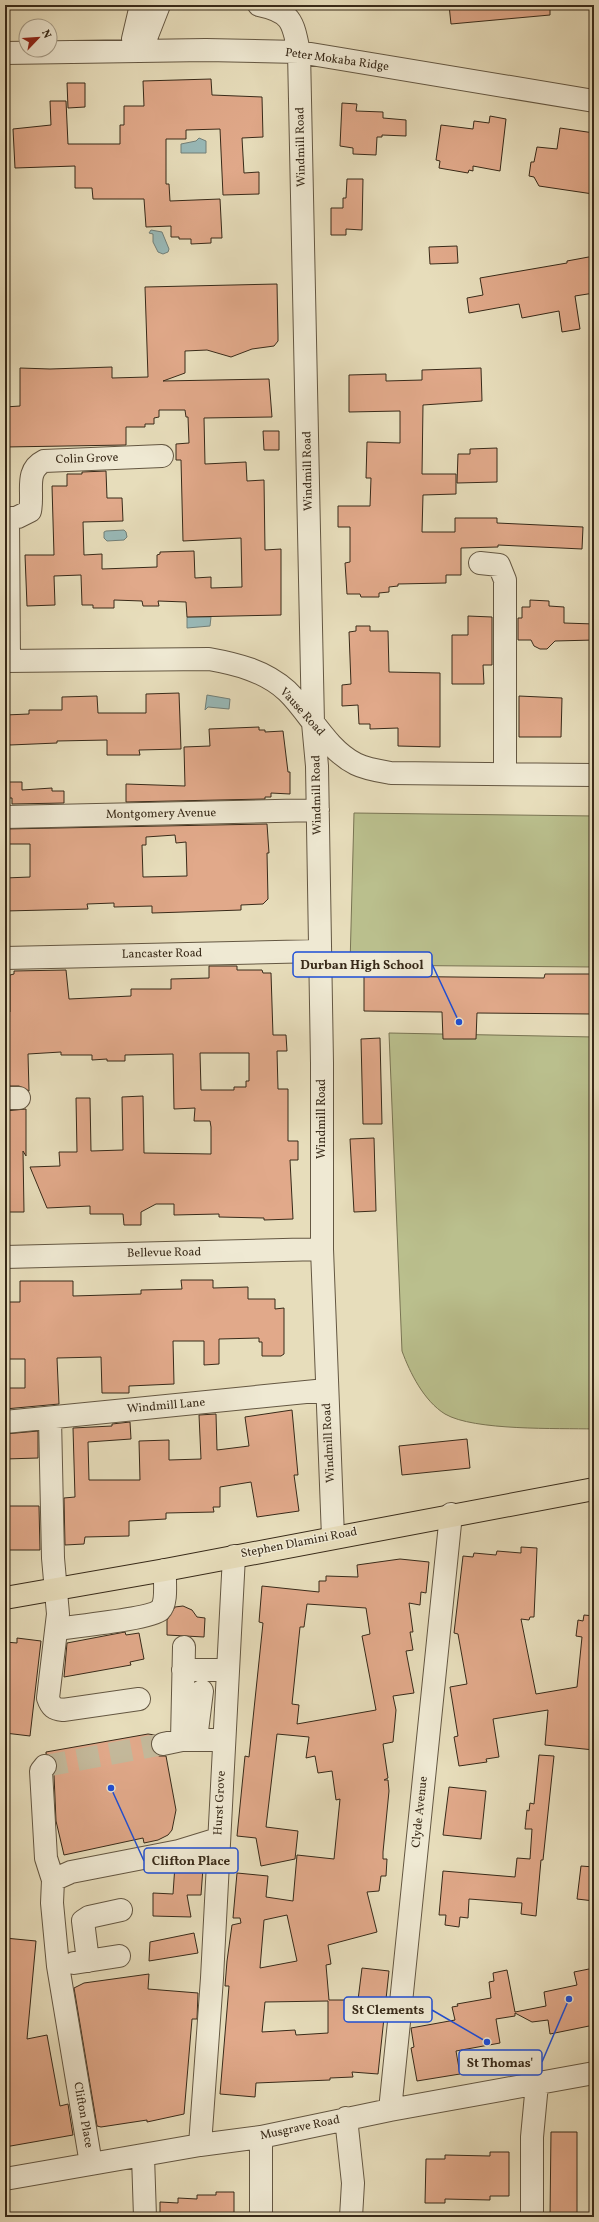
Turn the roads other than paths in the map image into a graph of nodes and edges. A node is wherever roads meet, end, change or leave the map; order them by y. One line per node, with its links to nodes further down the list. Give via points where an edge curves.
1 (142, 5): 4 (street)
2 (159, 5): 4 (street)
3 (259, 5): 5 (street, Windmill Road, via 271,7 289,18 294,27)
4 (135, 52): 5 (street, Peter Mokaba Ridge); 6 (street, Peter Mokaba Ridge)
5 (299, 52): 7 (street, Peter Mokaba Ridge); 12 (street, Windmill Road)
6 (5, 53)
7 (594, 101)
8 (162, 456): 9 (street, Colin Grove, via 44,461 35,467 32,473 30,511 25,515)
9 (6, 519): 11 (street, Colin Grove)
10 (480, 563): 13 (street, via 499,565 505,580)
11 (7, 661): 12 (street, Vause Road, via 209,659 237,664 262,674 286,691)
12 (313, 722): 13 (street, Vause Road, via 338,750 355,764 372,769 391,773); 15 (street, Windmill Road)
13 (504, 773): 14 (street, Vause Road)
14 (594, 775)
15 (318, 810): 16 (street, Montgomery Avenue); 17 (street, Windmill Road)
16 (5, 817)
17 (319, 951): 18 (street, Lancaster Road); 19 (street, Windmill Road, via 322,1036)
18 (5, 958)
19 (322, 1250): 20 (street, Bellevue Road); 21 (street, Windmill Road)
20 (5, 1257)
21 (326, 1390): 22 (street, Windmill Lane); 26 (street, Windmill Road)
22 (50, 1418): 23 (street, Windmill Lane); 29 (street)
23 (5, 1422)
24 (594, 1489): 25 (main road, Stephen Dlamini Road)
25 (451, 1514): 26 (main road, Stephen Dlamini Road); 48 (street, Clyde Avenue)
26 (333, 1538): 27 (main road, Stephen Dlamini Road)
27 (234, 1556): 28 (main road, Stephen Dlamini Road); 34 (street, Hurst Grove)
28 (165, 1570): 29 (main road, Stephen Dlamini Road); 31 (street, via 164,1604 160,1610 143,1616)
29 (56, 1590): 30 (main road, Stephen Dlamini Road); 31 (street)
30 (5, 1598)
31 (57, 1629): 36 (street, via 48,1698 51,1706 63,1710)
32 (184, 1647): 33 (street)
33 (183, 1670): 34 (street); 38 (street)
34 (227, 1670): 37 (street, Hurst Grove)
35 (202, 1691): 38 (street)
36 (139, 1700)
37 (223, 1740): 38 (street); 40 (street, Hurst Grove)
38 (180, 1741)
39 (45, 1766): 41 (street, via 41,1771 46,1858)
40 (218, 1839): 41 (street, via 179,1851 72,1872); 51 (street, Hurst Grove, via 212,1978)
41 (53, 1880): 45 (street, Clifton Place, via 52,1903)
42 (121, 1910): 44 (street, via 88,1917 83,1921)
43 (119, 1956): 44 (street)
44 (88, 1961): 45 (street)
45 (58, 1966): 53 (street, Clifton Place)
46 (594, 2073): 47 (street, Musgrave Road)
47 (537, 2084): 48 (street, Musgrave Road); 58 (street, via 532,2137)
48 (390, 2110): 49 (street, Musgrave Road)
49 (346, 2118): 50 (street, Musgrave Road); 57 (street, via 353,2183)
50 (261, 2137): 51 (street, Musgrave Road); 56 (street)
51 (200, 2145): 52 (street, Musgrave Road)
52 (143, 2156): 53 (street, Musgrave Road); 55 (street)
53 (91, 2164): 54 (street, Musgrave Road)
54 (5, 2179)
55 (145, 2217)
56 (261, 2217)
57 (351, 2217)
58 (532, 2217)

